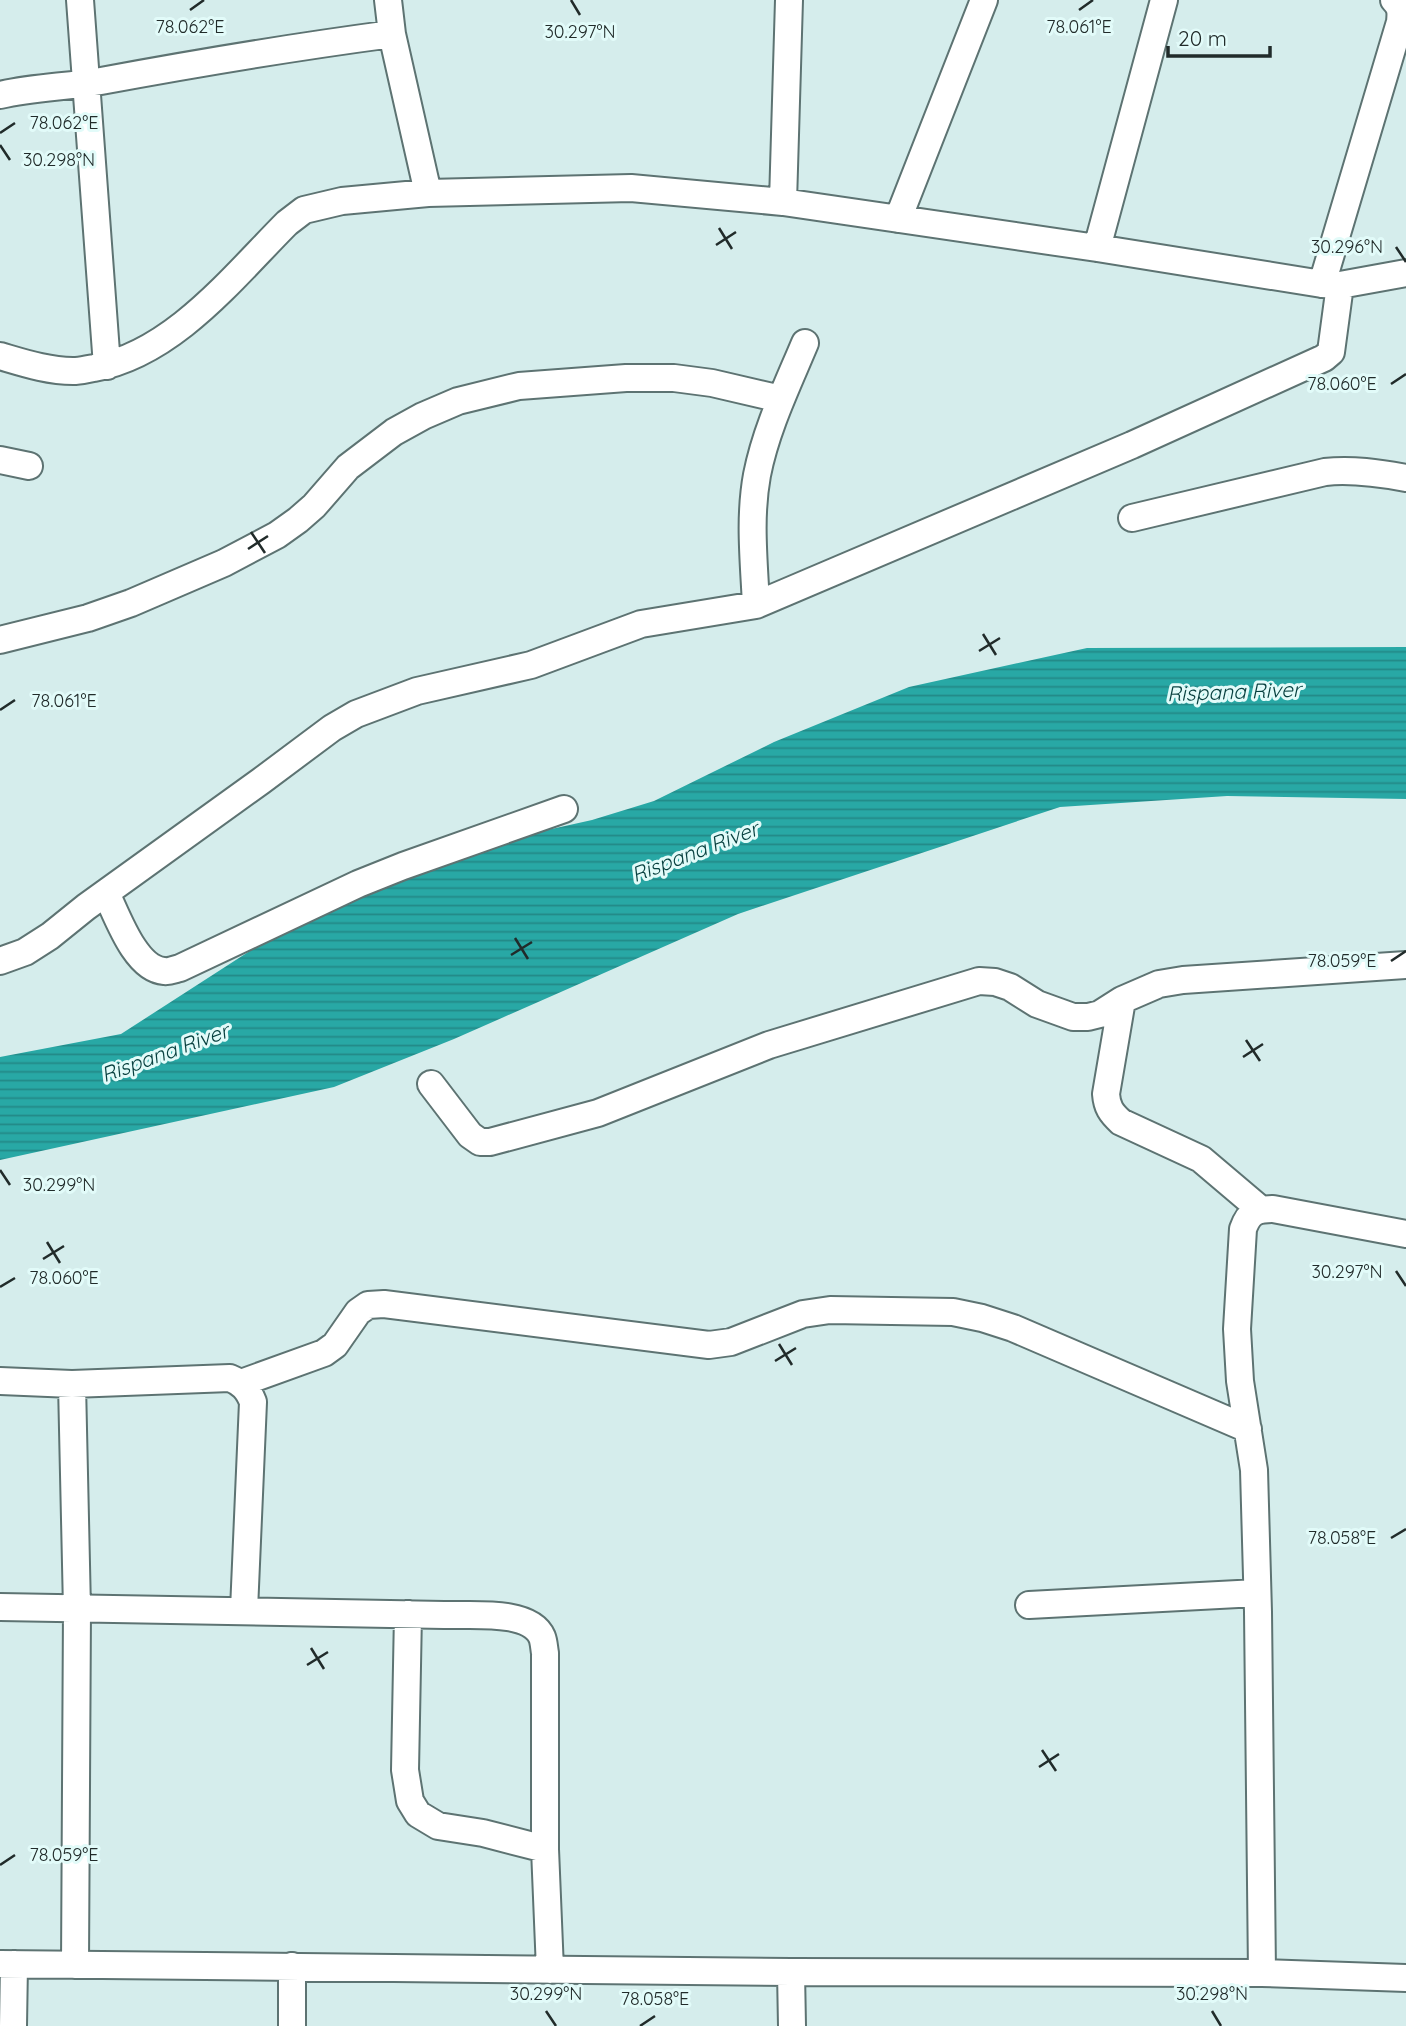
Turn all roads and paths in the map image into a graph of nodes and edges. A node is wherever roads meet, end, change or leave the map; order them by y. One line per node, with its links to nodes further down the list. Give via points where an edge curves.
1 (80, 0): 8 (street)
2 (388, 0): 7 (street)
3 (789, 0): 11 (street)
4 (984, 0): 12 (street)
5 (1164, 0): 13 (street)
6 (1394, 0): 15 (street, via 1399,5 1400,22)
7 (392, 34): 8 (street); 10 (street)
8 (85, 83): 9 (street); 18 (street)
9 (0, 95)
10 (428, 193): 11 (street, via 631,188); 18 (street, via 342,201 304,210 168,337)
11 (783, 202): 12 (street)
12 (898, 219): 13 (street)
13 (1097, 248): 15 (street)
14 (1406, 273): 15 (street)
15 (1331, 285): 24 (street, via 1331,352 1316,363)
16 (805, 343): 19 (street)
17 (0, 356): 18 (street, via 75,372)
18 (107, 366)
19 (781, 399): 24 (street, via 756,476 752,530); 25 (street, via 712,383 626,377 519,386 458,401 386,438 348,467 298,520 224,563 88,618)
20 (0, 460): 21 (street)
21 (29, 466)
22 (1406, 478): 23 (street, via 1325,472)
23 (1132, 518)
24 (756, 605): 27 (street, via 641,624 531,665 417,691 365,710 332,727)
25 (0, 640)
26 (564, 809): 27 (street, via 358,884 180,968 164,971 149,967 137,955)
27 (106, 893): 28 (street, via 50,936)
28 (0, 961)
29 (1406, 965): 30 (street, via 1183,980 1158,984)
30 (1122, 1000): 31 (street, via 1100,1014 1073,1017 1037,1004 1010,987 979,981 769,1045 598,1113 490,1142 470,1135); 32 (street, via 1107,1107 1121,1122 1201,1159)
31 (431, 1084)
32 (1260, 1209): 33 (street); 37 (street, via 1248,1217 1243,1229 1237,1329)
33 (1406, 1234)
34 (0, 1381): 36 (street)
35 (241, 1383): 36 (street, via 229,1378); 37 (street, via 324,1353 368,1305 709,1345 731,1342 803,1314 830,1310 953,1312 1013,1328); 42 (street, via 253,1402)
36 (72, 1384): 41 (street)
37 (1248, 1429): 38 (street, via 1254,1470)
38 (1257, 1592): 39 (street); 50 (street)
39 (1028, 1605)
40 (0, 1607): 41 (street)
41 (77, 1609): 42 (street); 46 (street)
42 (244, 1610): 43 (street)
43 (408, 1614): 44 (street, via 405,1770 410,1801 418,1814 438,1826); 44 (street, via 513,1617 530,1623 541,1636 545,1653)
44 (545, 1849): 48 (street)
45 (7, 1964): 46 (street); 52 (street)
46 (75, 1965): 47 (street)
47 (292, 1966): 48 (street); 53 (street)
48 (550, 1970): 49 (street)
49 (790, 1972): 50 (street); 54 (street)
50 (1262, 1973): 51 (street)
51 (1406, 1978)
52 (13, 2026)
53 (292, 2026)
54 (792, 2026)

